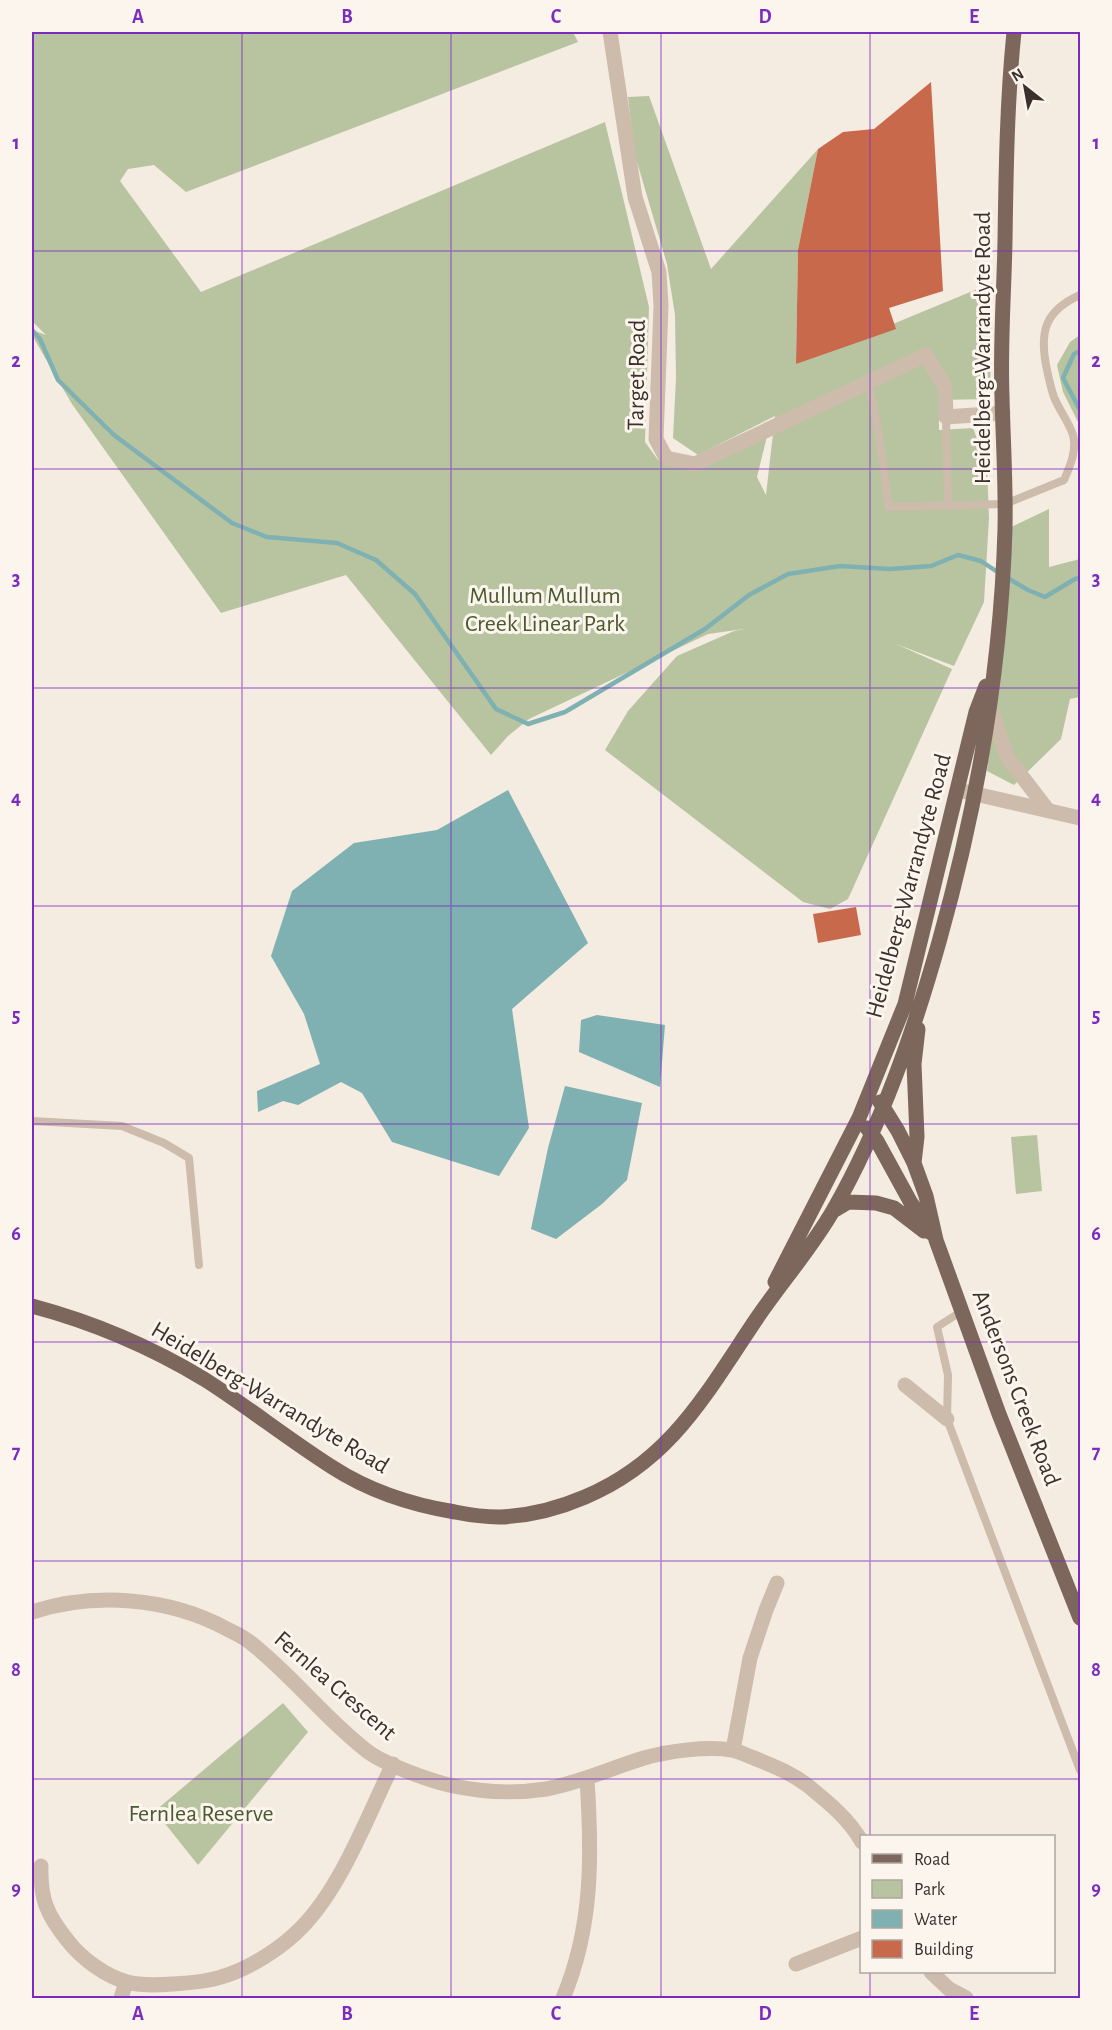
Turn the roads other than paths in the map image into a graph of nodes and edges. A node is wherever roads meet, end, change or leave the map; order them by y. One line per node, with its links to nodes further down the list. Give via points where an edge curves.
1 (610, 32): 4 (street, Target Road, via 635,197 659,272 656,439 666,458 694,464)
2 (1014, 32): 5 (main road, Heidelberg-Warrandyte Road, via 1008,83)
3 (1080, 295): 7 (lane, via 1049,318 1043,333 1053,396 1073,436 1072,462 1064,480)
4 (868, 382): 6 (street, Target Road, via 926,355 945,387); 8 (lane, via 889,507)
5 (1003, 413): 6 (street); 7 (main road, Heidelberg-Warrandyte Road)
6 (946, 417): 8 (lane)
7 (1005, 504): 8 (lane); 9 (main road, Heidelberg-Warrandyte Road)
8 (948, 506)
9 (995, 664): 10 (main road, Heidelberg-Warrandyte Road); 11 (main road, Heidelberg-Warrandyte Road, via 976,711)
10 (990, 705): 12 (main road, Heidelberg-Warrandyte Road); 13 (street, via 1007,757)
11 (958, 790): 12 (street); 16 (main road, Heidelberg-Warrandyte Road, via 905,1004)
12 (974, 794): 13 (street); 15 (main road, Heidelberg-Warrandyte Road, via 957,879)
13 (1047, 809): 14 (street)
14 (1080, 818)
15 (922, 1003): 17 (main road, Heidelberg-Warrandyte Road); 21 (main road, via 914,1064)
16 (871, 1090): 17 (main road, Andersons Creek Road); 18 (main road, Heidelberg-Warrandyte Road)
17 (883, 1107): 20 (main road, Heidelberg-Warrandyte Road); 21 (main road, Andersons Creek Road)
18 (859, 1118): 20 (main road, Andersons Creek Road); 26 (main road, Heidelberg-Warrandyte Road)
19 (32, 1121): 24 (lane, via 122,1126 189,1158)
20 (872, 1133): 22 (main road, Heidelberg-Warrandyte Road); 23 (main road, Andersons Creek Road)
21 (914, 1163): 23 (main road, Andersons Creek Road)
22 (832, 1211): 23 (main road, via 848,1202 894,1208); 26 (main road, Heidelberg-Warrandyte Road)
23 (936, 1240): 27 (main road, Andersons Creek Road)
24 (199, 1265)
25 (32, 1306): 26 (main road, Heidelberg-Warrandyte Road, via 148,1348 204,1379 335,1469 367,1486 405,1502 439,1510 504,1517 541,1512 605,1489 656,1454 702,1400)
26 (761, 1311)
27 (962, 1311): 29 (lane, via 938,1327 948,1375); 32 (main road, Andersons Creek Road)
28 (905, 1385): 29 (street)
29 (947, 1419): 35 (lane)
30 (777, 1584): 33 (street, via 750,1658)
31 (32, 1612): 34 (street, Fernlea Crescent, via 80,1601 113,1600 180,1610 216,1623 249,1641 368,1752)
32 (1080, 1618)
33 (733, 1750): 36 (street, Fernlea Crescent, via 675,1750); 37 (street, Fernlea Crescent, via 790,1772 826,1800)
34 (393, 1764): 36 (street, Fernlea Crescent, via 438,1783 471,1790 547,1789); 42 (street, via 328,1894 302,1927 267,1956 222,1977 151,1986)
35 (1080, 1770)
36 (587, 1779): 44 (street, via 591,1837 585,1925)
37 (860, 1841)
38 (41, 1866): 42 (street, via 45,1905 58,1928 75,1950 101,1970)
39 (860, 1938): 40 (street)
40 (796, 1964)
41 (933, 1973): 45 (street, via 949,1989)
42 (126, 1982): 43 (street)
43 (121, 1998)
44 (563, 1998)
45 (966, 1998)

